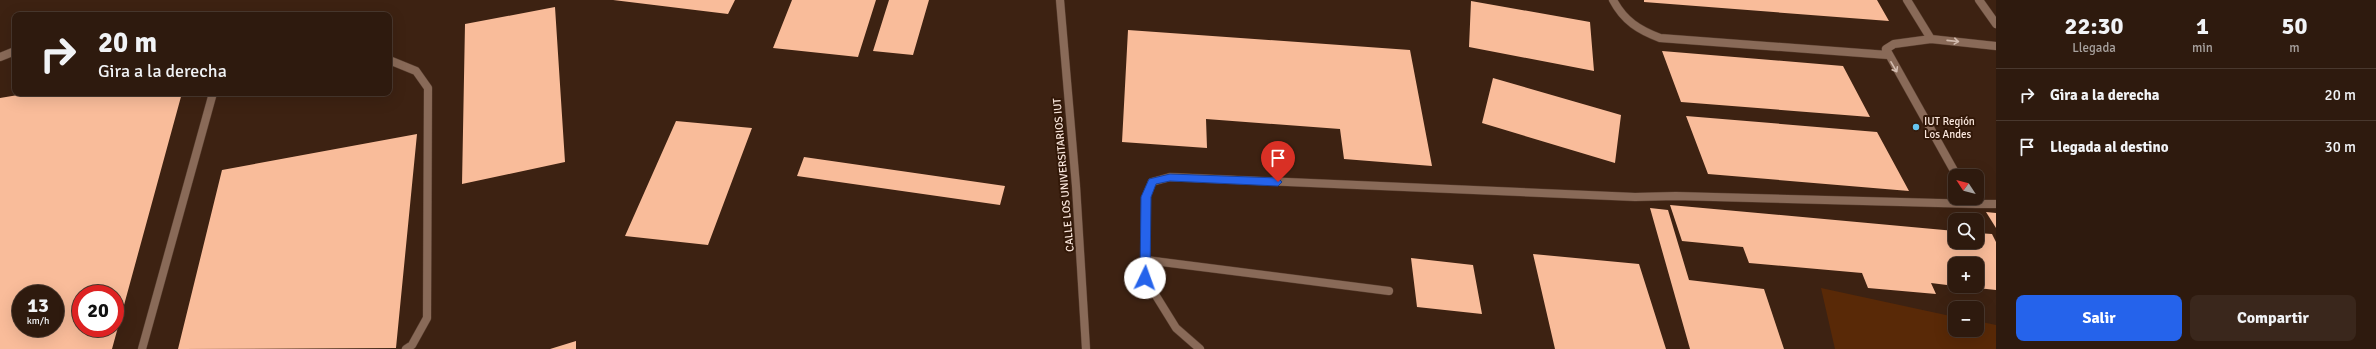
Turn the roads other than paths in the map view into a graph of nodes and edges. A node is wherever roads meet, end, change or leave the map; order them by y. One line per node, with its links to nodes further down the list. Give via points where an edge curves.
1 (1060, 0): 21 (street, CALLE LOS UNIVERSITARIOS IUT, via 1076,186)
2 (1613, 0): 9 (street, via 1620,15 1637,29 1660,38)
3 (1907, 0): 6 (street)
4 (1979, 0): 5 (street)
5 (1996, 24)
6 (1931, 39): 7 (street, one-way to 7); 9 (street, via 1894,44 1886,49)
7 (1996, 46)
8 (12, 52): 10 (street)
9 (1888, 55): 13 (street, one-way to 13)
10 (0, 56)
11 (392, 61): 20 (street, via 416,71 428,88 427,318 412,345)
12 (212, 96): 19 (street)
13 (1953, 169)
14 (1948, 201): 17 (street, via 1635,197 1170,177 1152,182 1146,197)
15 (1984, 202): 16 (street)
16 (1996, 204)
17 (1146, 260): 18 (street); 22 (street, via 1145,278 1176,328)
18 (1389, 291)
19 (142, 349)
20 (406, 349)
21 (1086, 349)
22 (1200, 349)

